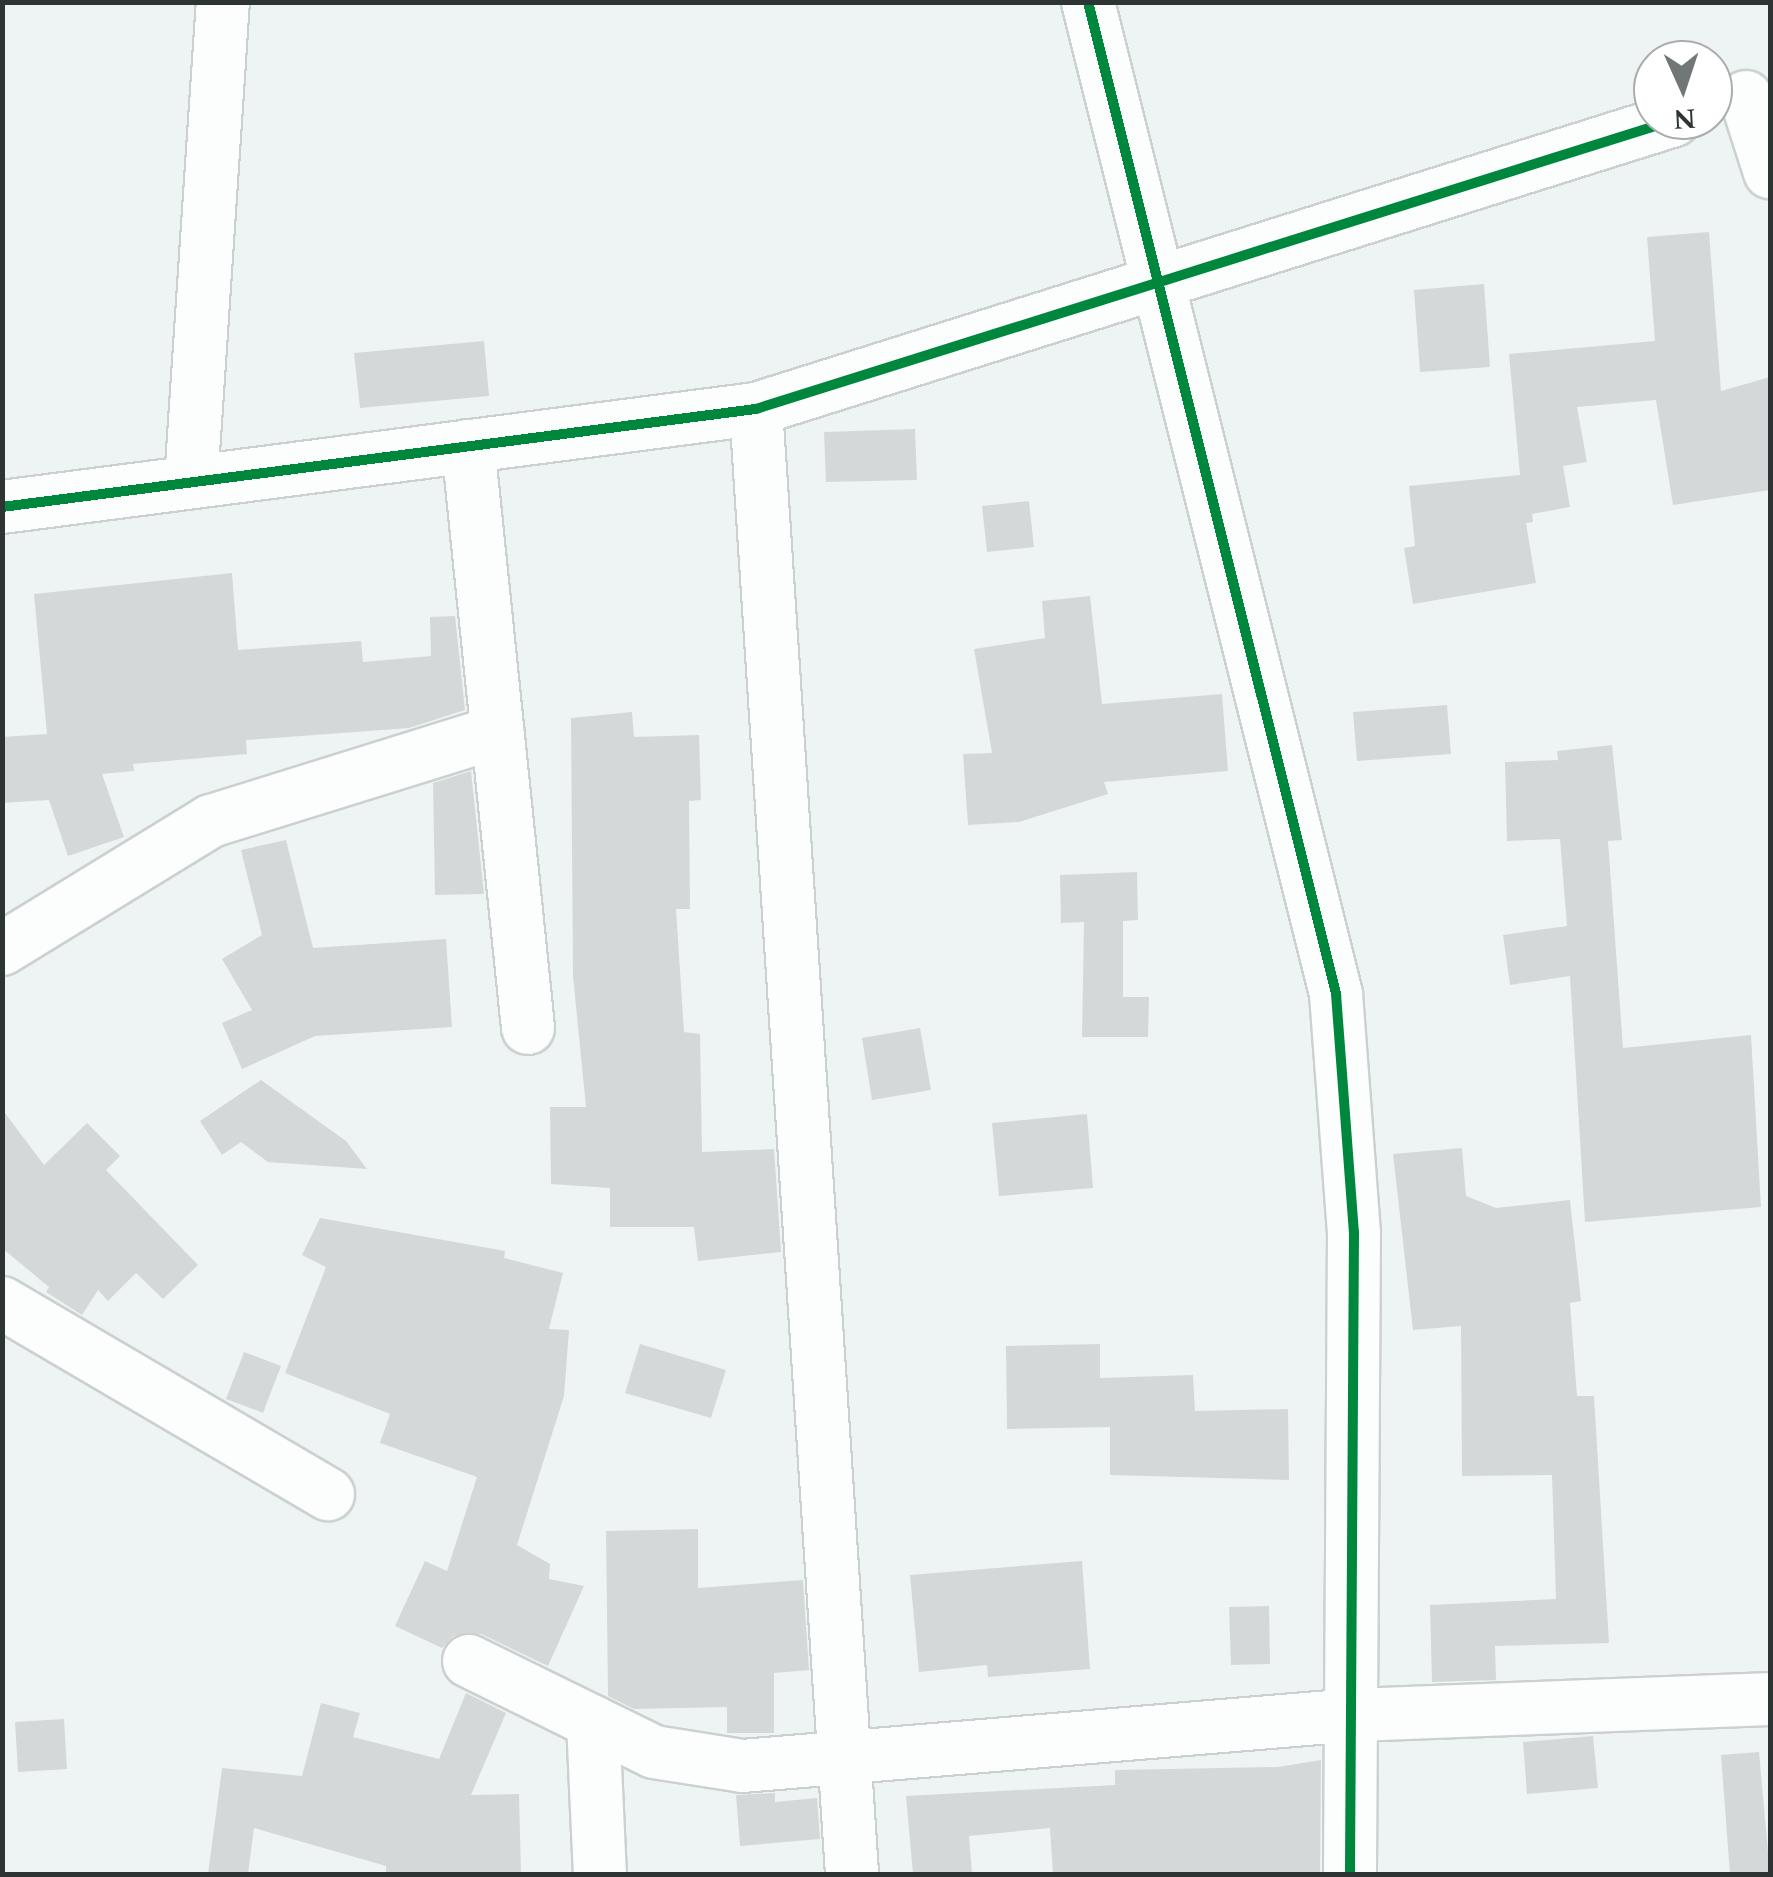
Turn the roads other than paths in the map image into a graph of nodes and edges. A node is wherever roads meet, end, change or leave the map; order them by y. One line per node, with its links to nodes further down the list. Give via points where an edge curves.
1 (222, 2): 9 (street)
2 (1088, 2): 6 (street)
3 (1743, 97): 5 (street)
4 (1633, 133): 6 (street)
5 (1770, 172)
6 (1163, 283): 7 (street); 18 (street, via 1336,994 1354,1232)
7 (756, 408): 8 (street); 20 (street)
8 (468, 446): 9 (street); 11 (street)
9 (191, 482): 10 (street)
10 (2, 506)
11 (497, 732): 12 (street, via 211,821); 13 (street)
12 (2, 950)
13 (528, 1028)
14 (2, 1303): 15 (street)
15 (328, 1494)
16 (469, 1661): 19 (street)
17 (1770, 1699): 18 (street)
18 (1355, 1715): 20 (street); 23 (street)
19 (593, 1722): 20 (street, via 654,1752 742,1766); 21 (street)
20 (844, 1759): 22 (street)
21 (600, 1874)
22 (852, 1874)
23 (1350, 1874)

